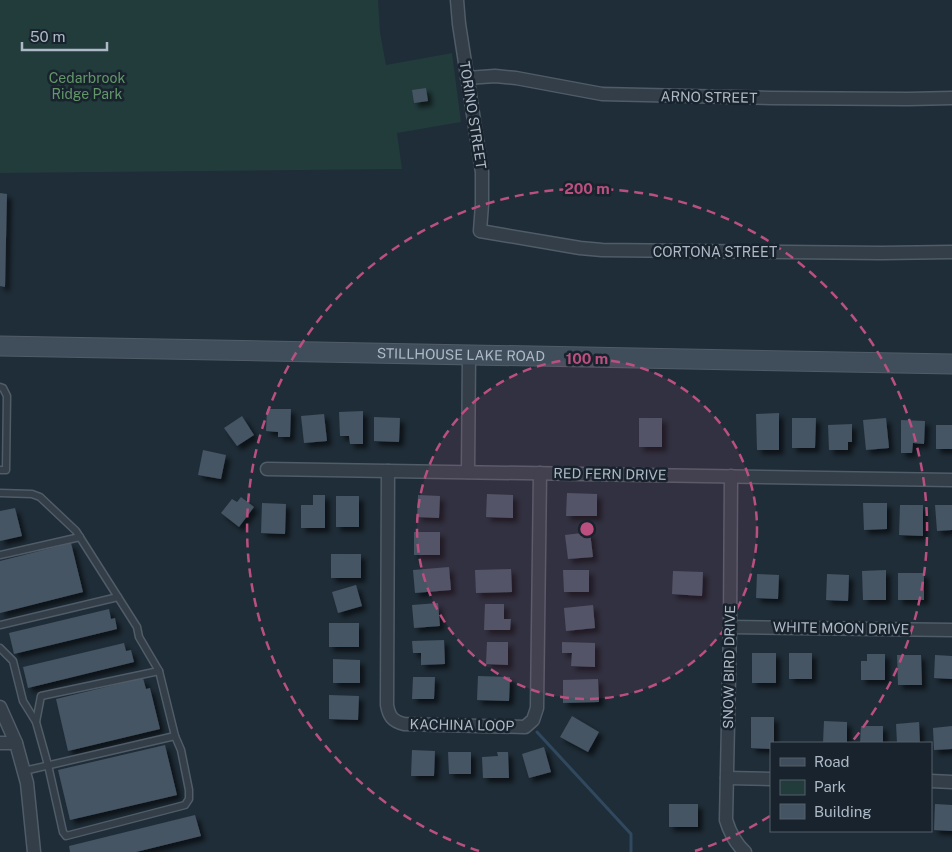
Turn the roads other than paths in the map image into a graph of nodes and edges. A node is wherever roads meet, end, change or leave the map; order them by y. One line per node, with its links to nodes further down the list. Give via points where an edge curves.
1 (457, 0): 2 (street, TORINO STREET)
2 (467, 78): 3 (street, ARNO STREET, via 516,78 602,94); 4 (street, TORINO STREET, via 482,172)
3 (952, 98)
4 (480, 231): 5 (street, CORTONA STREET, via 612,251)
5 (952, 252)
6 (0, 346): 7 (main road, STILLHOUSE LAKE ROAD)
7 (469, 354): 8 (main road, STILLHOUSE LAKE ROAD); 13 (street)
8 (952, 364)
9 (0, 387): 11 (lane, via 7,396 6,470)
10 (267, 469): 12 (street, RED FERN DRIVE)
11 (0, 470)
12 (388, 471): 13 (street, RED FERN DRIVE); 14 (street, KACHINA LOOP, via 389,714 395,722 404,724 525,727 533,720 537,708)
13 (468, 472): 14 (street, RED FERN DRIVE)
14 (540, 473): 15 (street, RED FERN DRIVE)
15 (731, 476): 16 (street, RED FERN DRIVE); 22 (street, SNOW BIRD DRIVE)
16 (952, 480)
17 (0, 493): 18 (lane, via 40,497)
18 (80, 537): 19 (lane); 20 (lane)
19 (0, 555)
20 (118, 597): 21 (lane); 25 (lane, via 137,627)
21 (0, 625)
22 (730, 627): 23 (street, WHITE MOON DRIVE); 34 (street, SNOW BIRD DRIVE)
23 (952, 630)
24 (0, 648): 27 (lane, via 13,661 23,701)
25 (158, 672): 27 (lane, via 41,696); 29 (lane)
26 (0, 707): 28 (street)
27 (36, 722): 32 (lane)
28 (5, 729): 31 (street)
29 (175, 736): 32 (lane); 32 (lane, via 189,790 185,805 66,836)
30 (0, 743): 31 (street)
31 (16, 743): 33 (street)
32 (48, 765): 33 (lane)
33 (24, 770): 38 (street)
34 (727, 778): 35 (street); 39 (street, SNOW BIRD DRIVE, via 726,820 738,846)
35 (770, 779)
36 (932, 781): 37 (street)
37 (952, 782)
38 (34, 852)
39 (745, 852)

